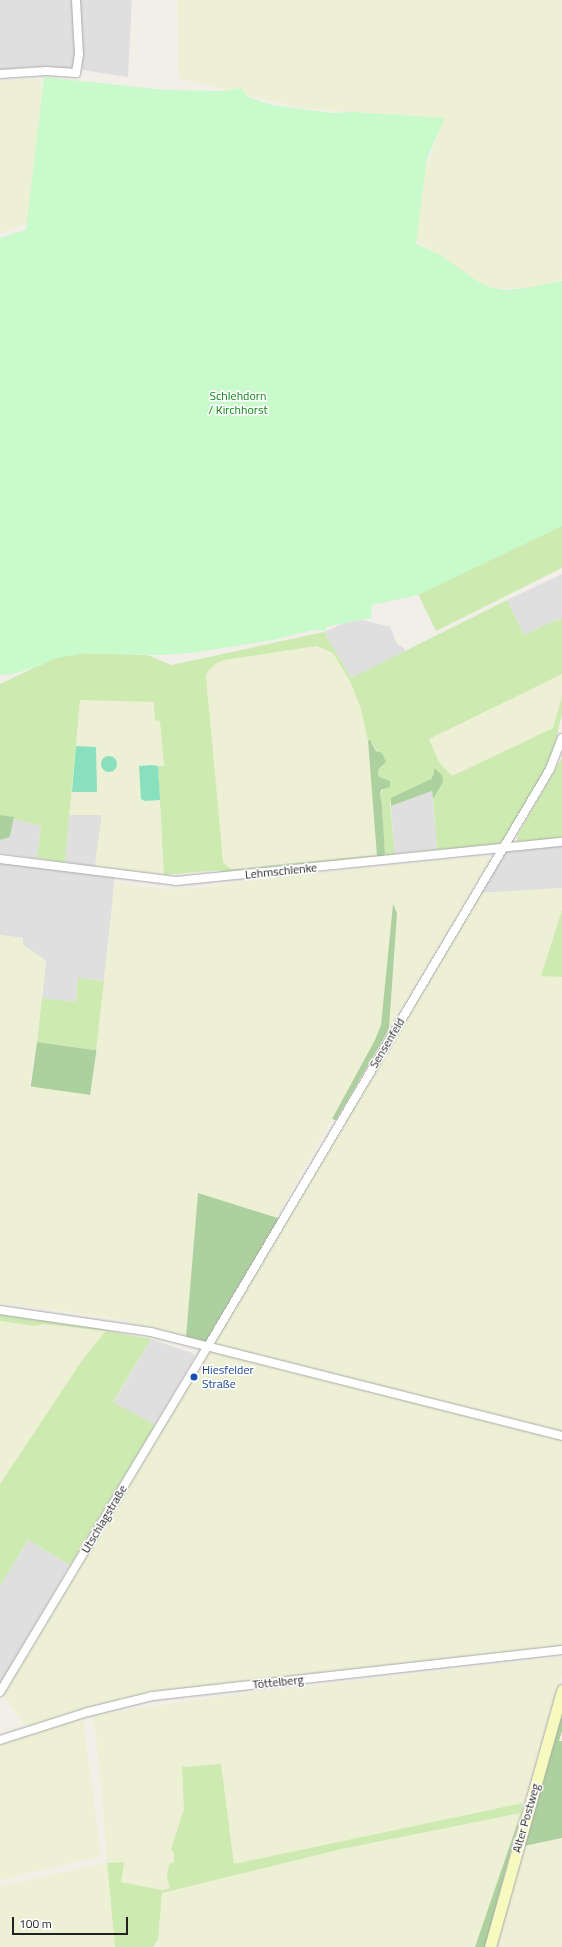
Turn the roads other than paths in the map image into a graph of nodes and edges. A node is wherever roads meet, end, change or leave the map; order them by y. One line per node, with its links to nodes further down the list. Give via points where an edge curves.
1 (76, 0): 2 (street, via 79,55 76,74 47,71)
2 (0, 74)
3 (562, 738): 5 (street, Sensenfeld, via 550,769)
4 (562, 842): 5 (street, Lehmschlenke)
5 (504, 848): 6 (street, Lehmschlenke, via 176,881); 8 (street, Sensenfeld)
6 (0, 859)
7 (0, 1310): 8 (street, via 151,1332)
8 (208, 1346): 9 (street); 12 (street, Utschlagstraße)
9 (562, 1436)
10 (562, 1650): 13 (street, Töttelberg, via 152,1696 88,1712)
11 (562, 1690): 14 (main road, Alter Postweg)
12 (0, 1692)
13 (0, 1740)
14 (490, 1947)

